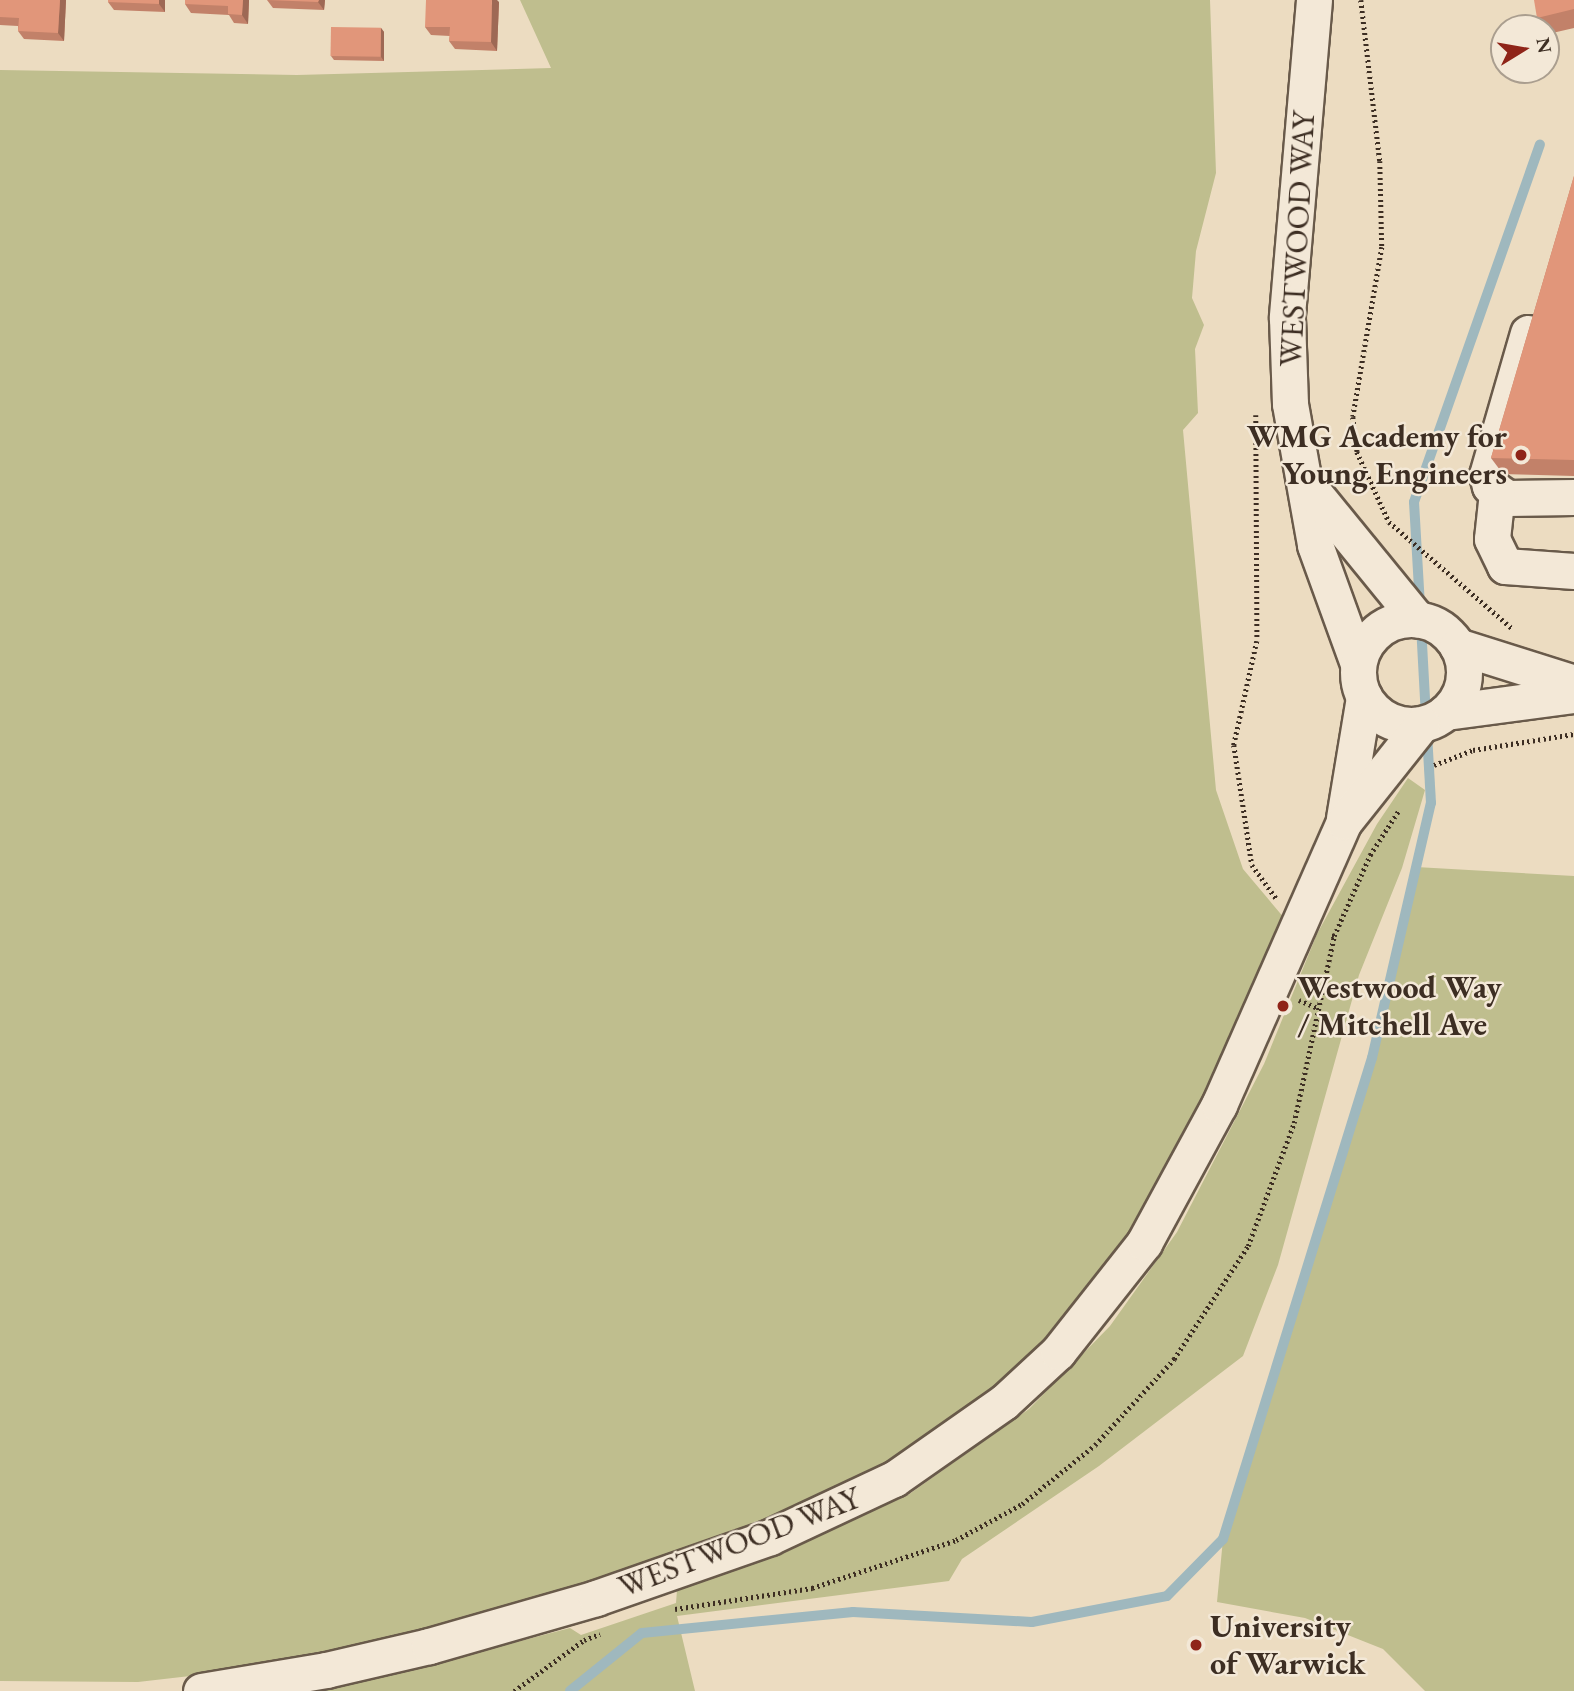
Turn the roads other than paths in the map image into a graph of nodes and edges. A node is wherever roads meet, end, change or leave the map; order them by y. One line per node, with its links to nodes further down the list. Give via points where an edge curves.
1 (1314, 0): 3 (street, WESTWOOD WAY, via 1287,318 1290,404)
2 (1528, 333): 4 (street, via 1489,464 1487,475)
3 (1302, 478): 7 (street, WESTWOOD WAY); 9 (street, WESTWOOD WAY, via 1315,545)
4 (1497, 492): 5 (street, via 1507,498); 6 (street, via 1492,538 1505,566)
5 (1574, 497)
6 (1574, 571)
7 (1417, 620): 8 (street, via 1442,629); 9 (street, via 1394,622 1377,631)
8 (1457, 646): 10 (street); 12 (street, via 1462,685)
9 (1361, 681): 12 (street, via 1392,722); 13 (street, WESTWOOD WAY)
10 (1574, 683)
11 (1574, 695): 12 (street)
12 (1434, 718): 13 (street, WESTWOOD WAY)
13 (1344, 822): 14 (street, WESTWOOD WAY, via 1220,1104 1144,1243 1058,1352 955,1439 846,1503 770,1537 596,1598 326,1670)
14 (201, 1691)

